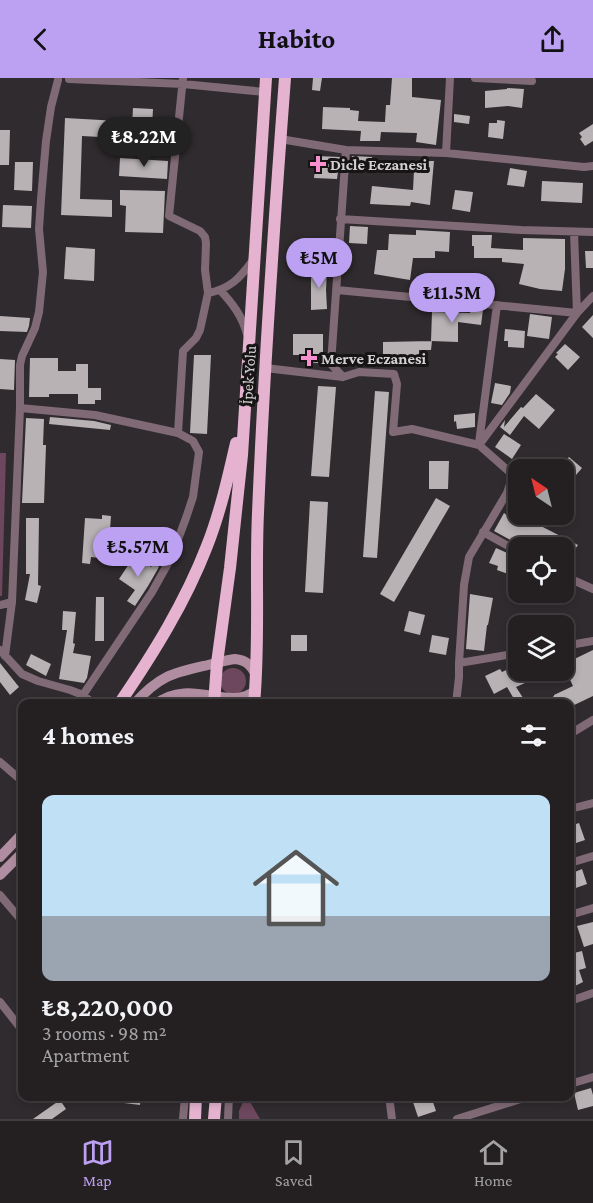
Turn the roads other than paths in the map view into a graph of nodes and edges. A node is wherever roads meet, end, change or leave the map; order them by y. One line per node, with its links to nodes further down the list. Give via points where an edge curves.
1 (266, 78): 9 (highway, İpek Yolu)
2 (285, 78): 10 (highway, İpek Yolu)
3 (450, 78): 12 (street)
4 (475, 78): 8 (street)
5 (57, 79): 6 (street); 27 (street, via 41,199 41,290 35,328 20,365)
6 (70, 79): 7 (street)
7 (183, 81): 9 (street); 20 (street, via 170,216 205,237)
8 (532, 81)
9 (265, 92): 17 (highway, İpek Yolu)
10 (280, 139): 11 (street); 25 (highway, İpek Yolu)
11 (346, 150): 12 (street); 14 (street)
12 (446, 153): 13 (street)
13 (593, 166)
14 (340, 219): 15 (street); 18 (street)
15 (574, 232): 16 (street); 23 (street)
16 (593, 232)
17 (254, 260): 19 (street, via 239,278); 24 (highway, İpek Yolu)
18 (337, 290): 22 (street); 26 (street, via 331,364)
19 (220, 291): 20 (street); 24 (street, via 237,311)
20 (208, 293): 29 (street, via 200,330 183,351)
21 (593, 296): 23 (street)
22 (497, 306): 23 (street); 30 (street)
23 (577, 313): 30 (street)
24 (248, 339): 28 (highway, İpek Yolu)
25 (265, 368): 26 (street); 43 (highway, İpek Yolu, via 257,517)
26 (343, 377): 30 (street, via 359,372 394,374 397,384 393,432 412,429)
27 (20, 408): 29 (street, via 95,415); 35 (street)
28 (243, 413): 41 (highway, İpek Yolu, via 242,455); 47 (highway, via 223,494 197,570 174,618)
29 (178, 433): 44 (street, via 193,441 199,452 186,518 163,573)
30 (479, 445): 31 (street, via 513,475 507,493)
31 (483, 532): 32 (street); 42 (street, via 469,557)
32 (508, 546)
33 (574, 580): 34 (street)
34 (593, 589)
35 (12, 602): 36 (street); 39 (street)
36 (0, 605)
37 (593, 641): 38 (street)
38 (574, 644)
39 (2, 653): 44 (street, via 29,678)
40 (508, 655): 42 (street)
41 (217, 663): 43 (main road, via 242,659); 48 (main road, via 174,673); 51 (highway, İpek Yolu)
42 (459, 663): 53 (street)
43 (256, 675): 45 (highway, İpek Yolu)
44 (83, 695): 46 (street)
45 (254, 698): 52 (main road)
46 (88, 699)
47 (122, 699)
48 (139, 699)
49 (164, 699): 50 (main road, via 181,693)
50 (211, 699)
51 (214, 699)
52 (227, 699)
53 (457, 699)
54 (593, 720): 55 (street)
55 (574, 732)
56 (0, 762): 57 (street)
57 (18, 778)
58 (593, 802): 59 (street)
59 (574, 808)
60 (18, 838): 62 (main road)
61 (593, 856): 64 (street)
62 (0, 857)
63 (18, 857): 65 (main road)
64 (574, 862)
65 (0, 875)
66 (0, 895): 69 (street)
67 (593, 908): 68 (street)
68 (574, 914)
69 (18, 916)
70 (593, 993): 71 (street)
71 (574, 1000)
72 (0, 1002): 73 (street)
73 (18, 1025)
74 (593, 1077): 75 (street)
75 (574, 1083)
76 (185, 1101): 82 (street)
77 (196, 1101): 83 (highway)
78 (216, 1101): 84 (highway)
79 (231, 1101): 85 (street)
80 (390, 1101): 86 (street)
81 (514, 1101): 87 (street)
82 (183, 1119)
83 (195, 1119)
84 (214, 1119)
85 (228, 1119)
86 (392, 1119)
87 (457, 1119)

